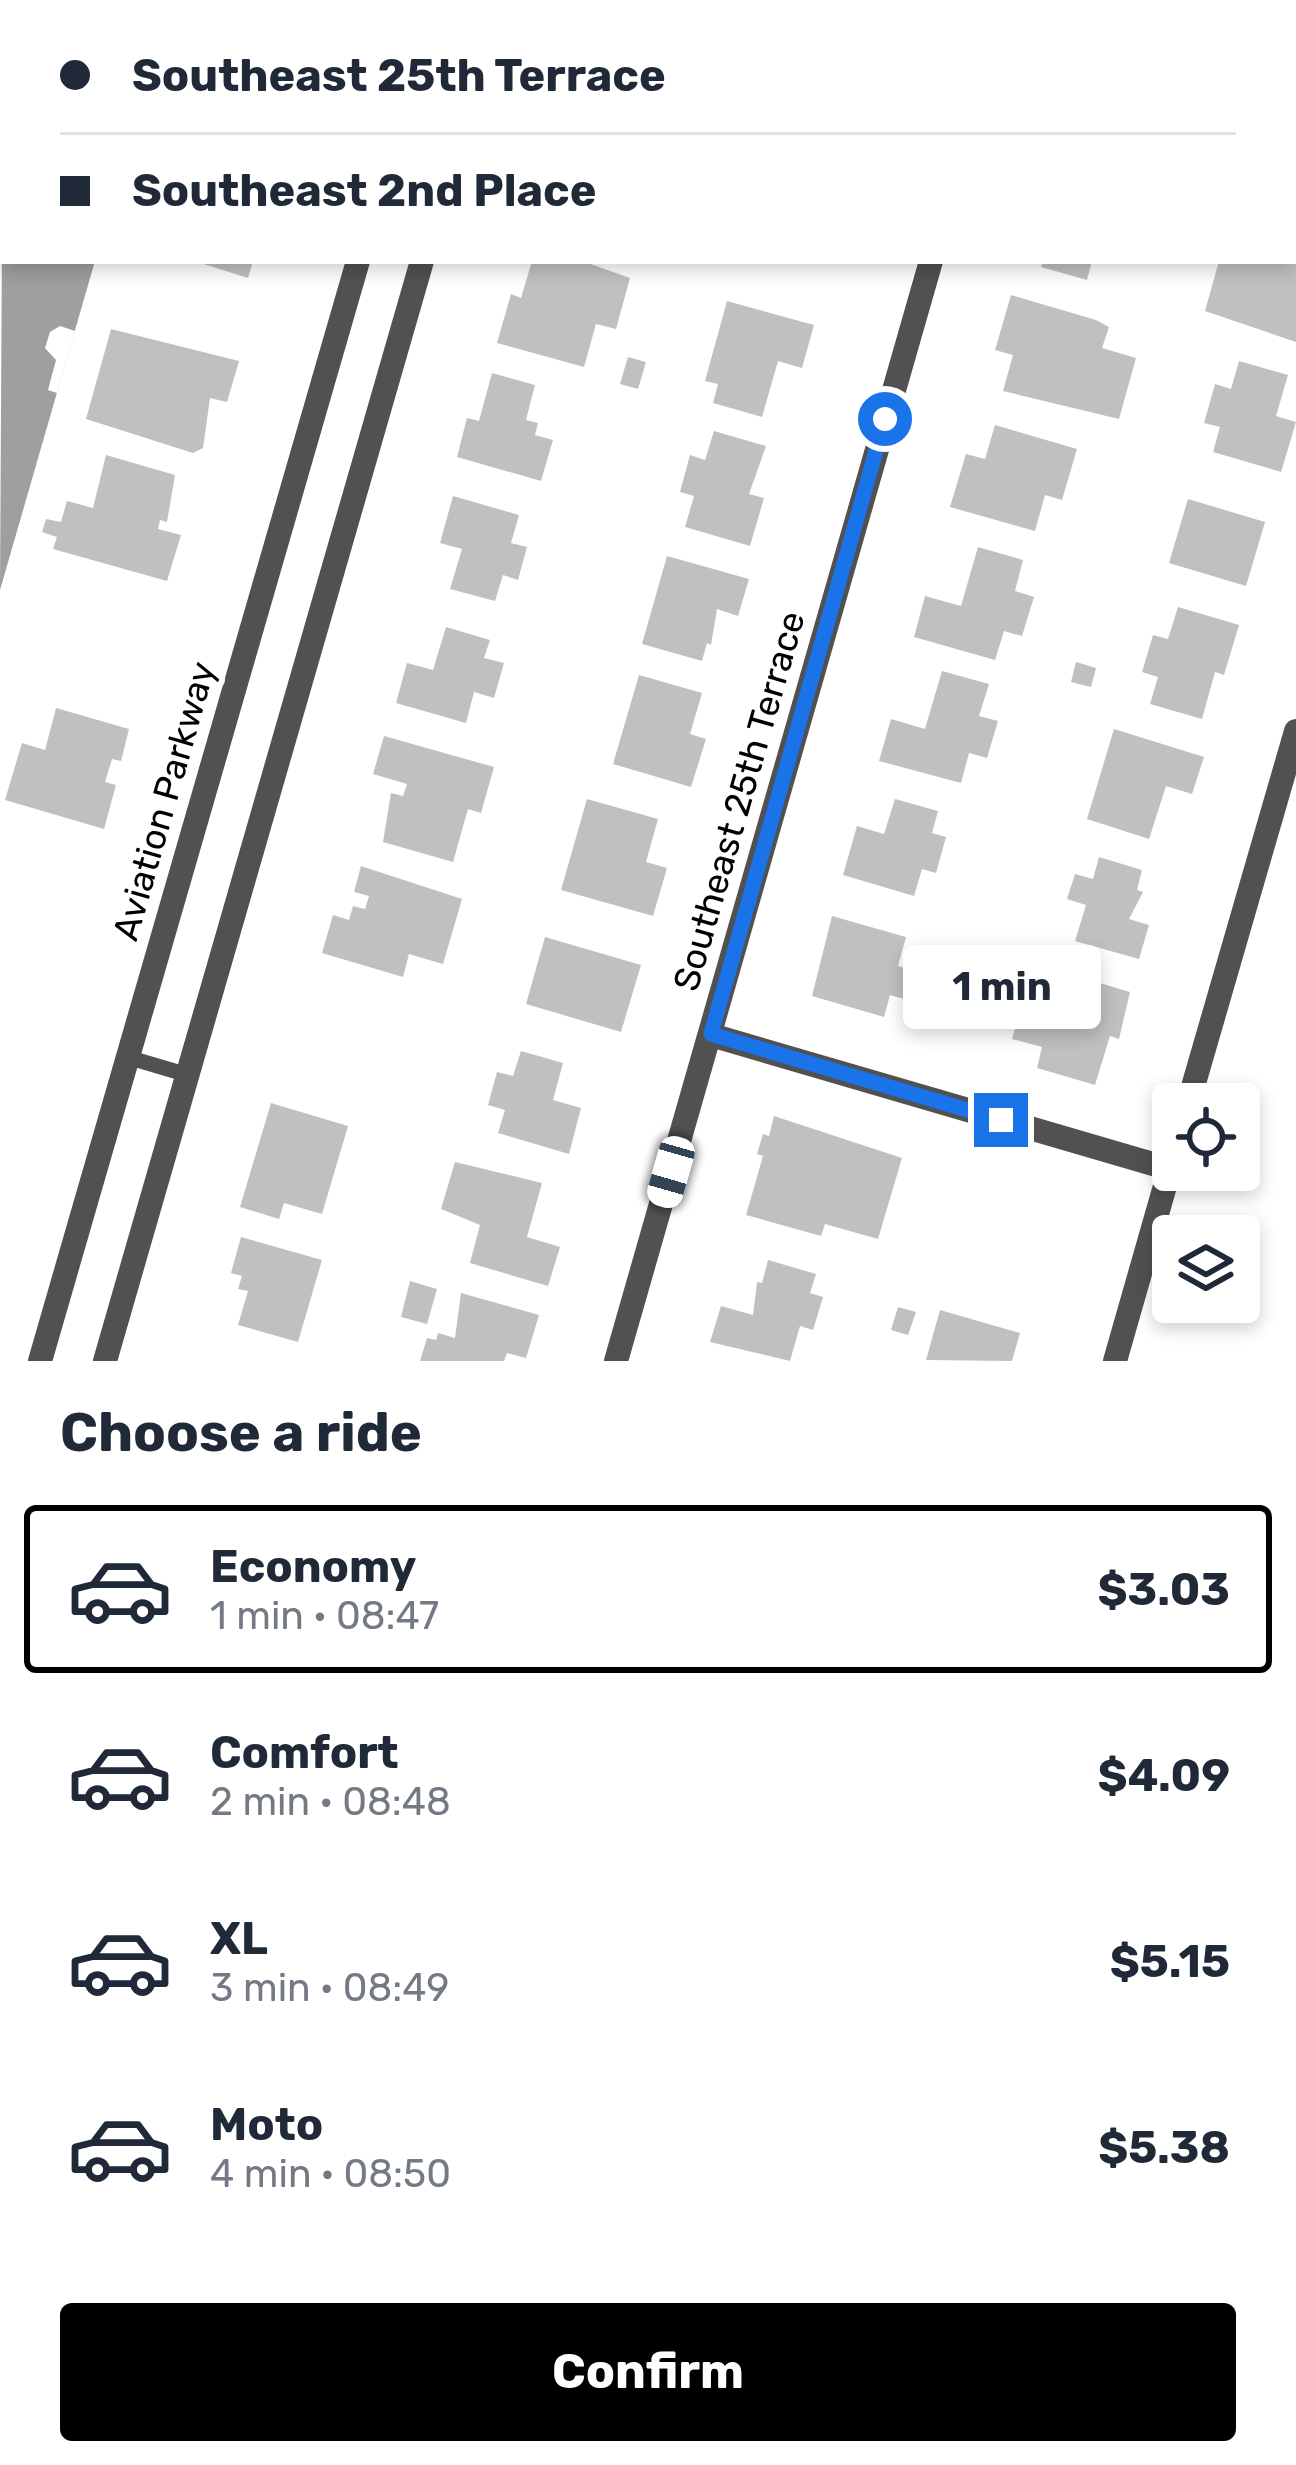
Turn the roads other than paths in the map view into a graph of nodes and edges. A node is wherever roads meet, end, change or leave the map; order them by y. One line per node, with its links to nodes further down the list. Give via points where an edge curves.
1 (357, 264): 6 (street, Aviation Parkway)
2 (421, 264): 7 (street)
3 (930, 264): 5 (street, Southeast 25th Terrace)
4 (1296, 731): 8 (street)
5 (711, 1034): 9 (street); 13 (street, Southeast 25th Terrace)
6 (127, 1058): 7 (lane); 11 (street, Aviation Parkway)
7 (188, 1075): 12 (street)
8 (1194, 1083)
9 (1152, 1157)
10 (1164, 1191): 14 (street)
11 (40, 1361)
12 (105, 1361)
13 (616, 1361)
14 (1115, 1361)

